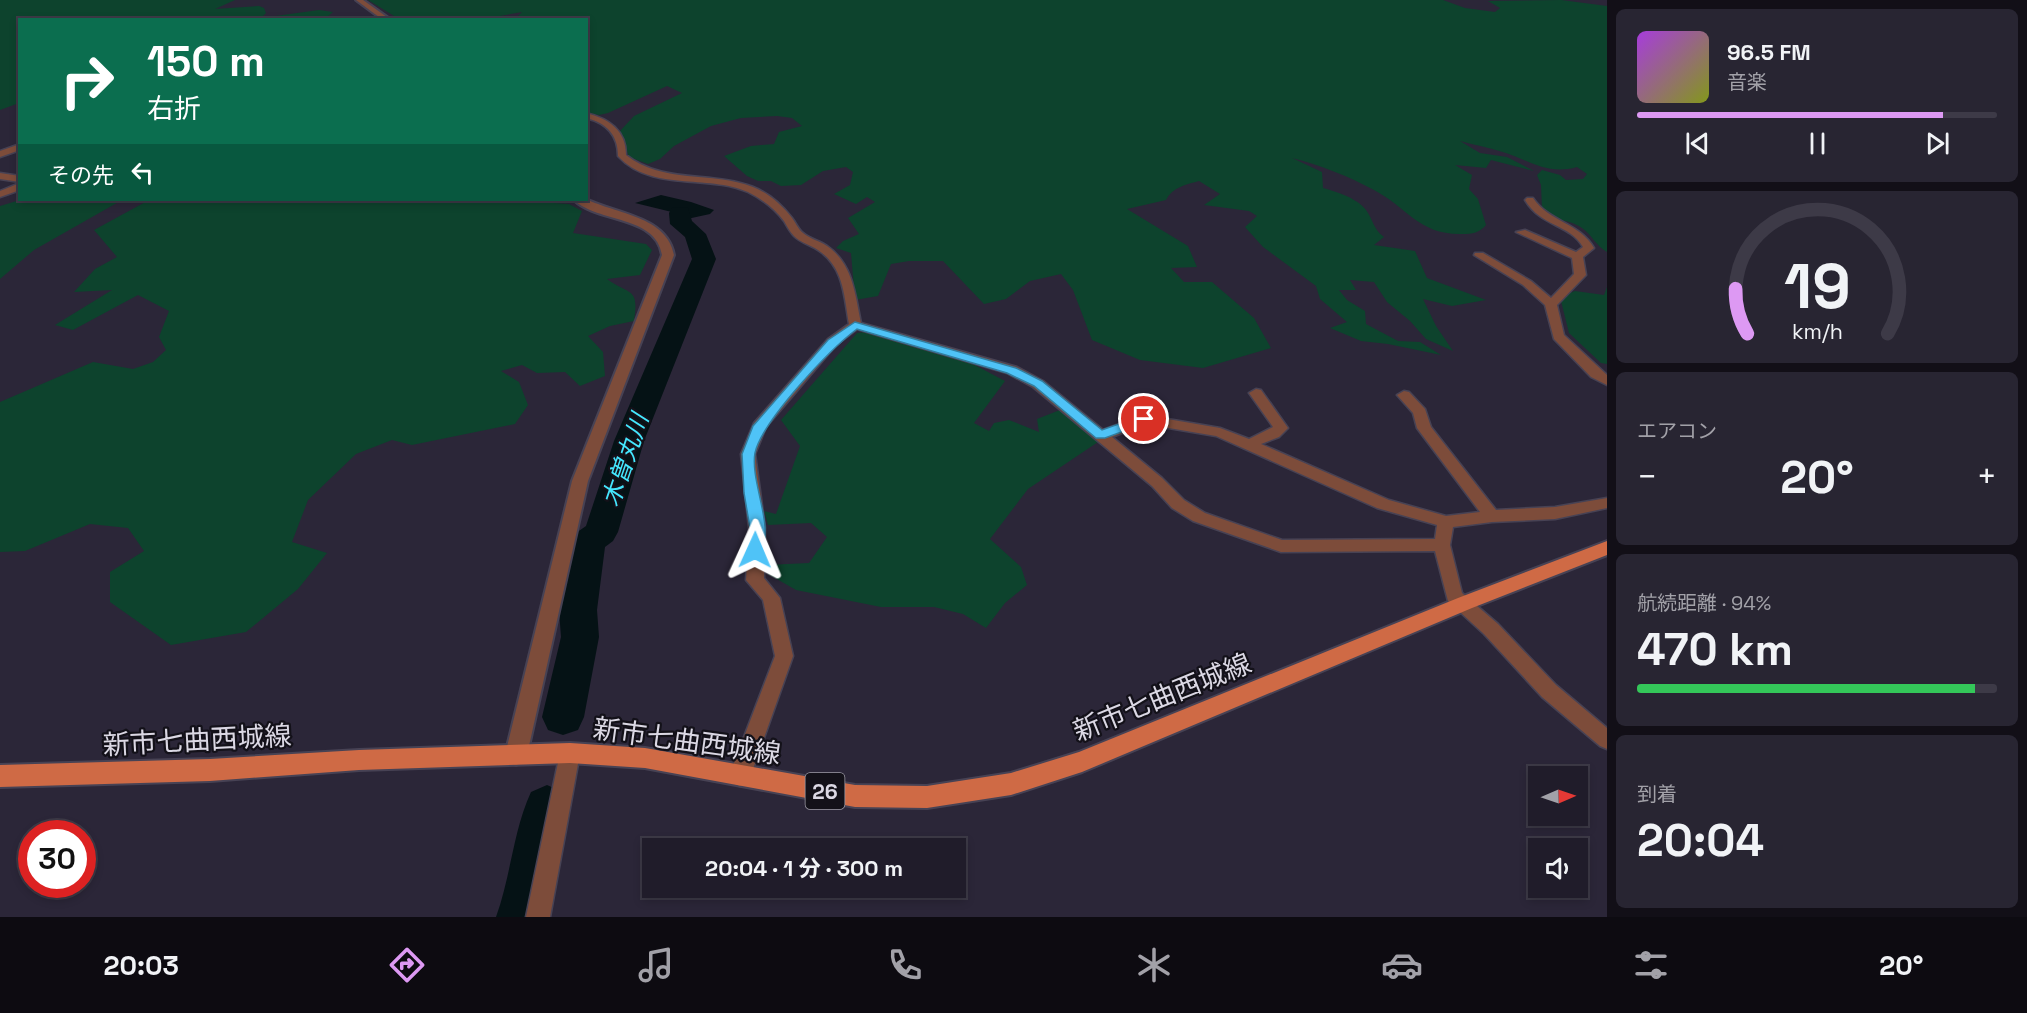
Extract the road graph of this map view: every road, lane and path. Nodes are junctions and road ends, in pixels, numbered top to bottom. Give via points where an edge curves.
1 (359, 0) edge
2 (385, 18) edge
3 (588, 116) edge
4 (18, 147) edge
5 (0, 154) edge
6 (0, 176) edge
7 (18, 179) edge
8 (18, 187) edge
9 (0, 194) edge
10 (1530, 200) dead end
11 (581, 201) edge
12 (1521, 232) dead end
13 (1479, 255) dead end
14 (1577, 256) junction
15 (1551, 304) junction
16 (855, 325) junction
17 (1607, 381) edge
18 (1256, 393) dead end
19 (1404, 395) dead end
20 (1101, 435) junction
21 (1251, 446) junction
22 (1607, 503) edge
23 (1492, 516) junction
24 (1446, 522) junction
25 (1442, 545) junction
26 (1607, 548) edge
27 (1465, 603) junction
28 (1607, 740) edge
29 (570, 753) junction
30 (516, 755) junction
31 (0, 776) edge
32 (740, 776) junction
33 (538, 917) edge

1 - 2 street
3 - 16 street via 614,127 623,147 622,156 634,165 671,177 731,183 778,208 798,235 823,248 844,269
4 - 5 street
6 - 7 street
8 - 9 street
10 - 14 street via 1545,218 1586,240 1588,248
11 - 30 street via 648,227 666,243 668,255 580,481
12 - 14 street
13 - 15 street via 1527,284
14 - 15 street via 1580,275
15 - 17 street via 1558,336
16 - 20 street via 1012,370 1038,384
16 - 32 street via 832,342 759,426 748,454 757,528 755,580 771,598 784,656
18 - 21 street via 1281,428 1275,435 1258,438
19 - 23 street via 1420,412 1424,428
20 - 21 street via 1144,419 1220,432
20 - 25 street via 1178,504 1199,517 1281,546
21 - 24 street via 1383,504
22 - 23 street via 1555,513
23 - 24 street
24 - 25 street
25 - 27 street via 1454,596
26 - 27 main road, 新市七曲西城線 / 26
27 - 28 street via 1549,692
27 - 32 main road, 新市七曲西城線 / 26 via 1082,762 1011,784 927,796 855,796
29 - 30 main road, 新市七曲西城線 / 26
29 - 32 main road, 新市七曲西城線 / 26 via 645,758
29 - 33 street
30 - 31 main road, 新市七曲西城線 / 26

